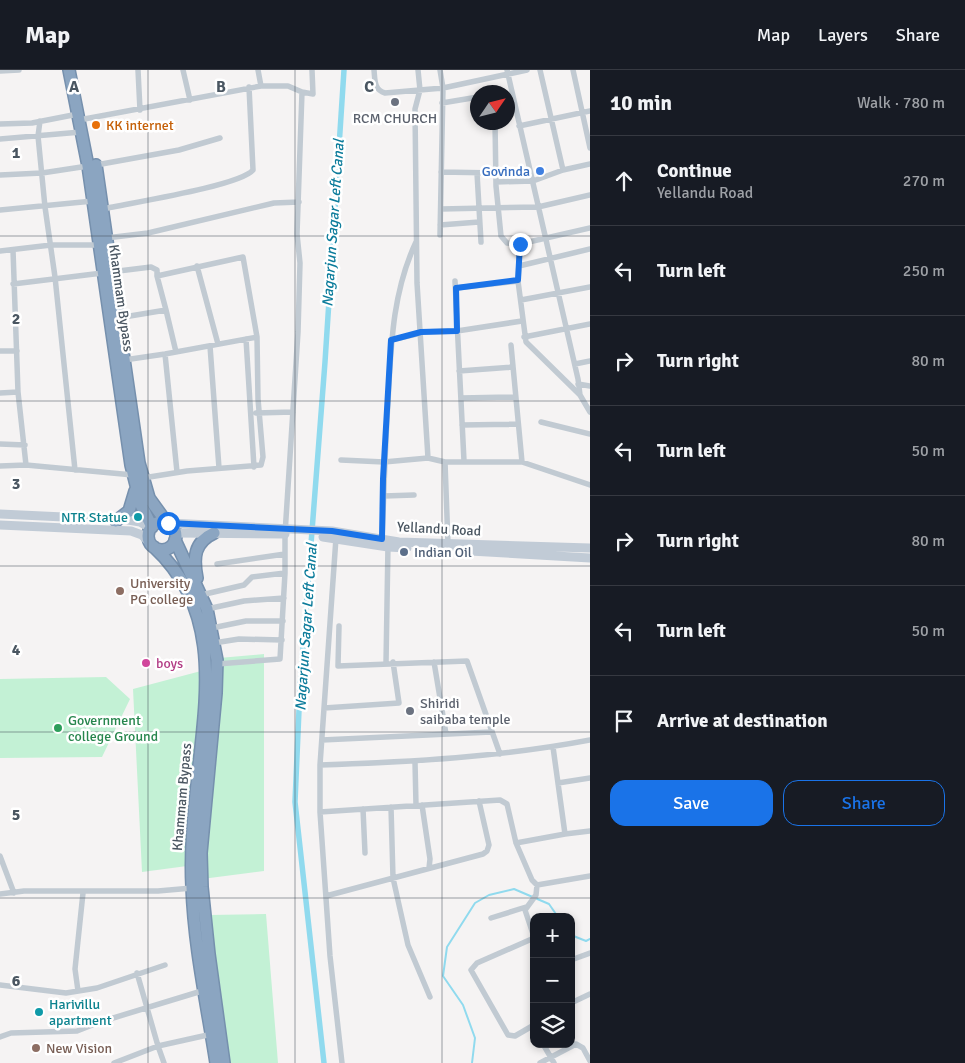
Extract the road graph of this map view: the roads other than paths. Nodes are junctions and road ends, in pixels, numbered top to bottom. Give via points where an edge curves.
1 (20, 70) edge
2 (69, 70) edge
3 (77, 70) edge
4 (138, 70) edge
5 (182, 70) edge
6 (258, 70) edge
7 (312, 70) edge
8 (374, 70) edge
9 (418, 70) edge
10 (440, 70) edge
11 (527, 70) edge
12 (540, 70) edge
13 (573, 70) edge
14 (0, 71) edge
15 (508, 73) edge
16 (261, 86) junction
17 (249, 87) junction
18 (443, 88) junction
19 (420, 90) junction
20 (302, 92) junction
21 (470, 98) edge
22 (190, 100) junction
23 (442, 103) junction
24 (140, 110) junction
25 (590, 111) edge
26 (582, 112) junction
27 (81, 118) junction
28 (552, 120) junction
29 (40, 121) junction
30 (0, 124) edge
31 (520, 126) junction
32 (495, 130) edge
33 (82, 132) junction
34 (38, 136) junction
35 (220, 138) dead end
36 (0, 139) edge
37 (590, 148) edge
38 (590, 164) edge
39 (92, 165) junction
40 (563, 170) junction
41 (42, 172) junction
42 (441, 172) junction
43 (477, 173) junction
44 (496, 173) junction
45 (0, 175) edge
46 (533, 181) junction
47 (496, 182) junction
48 (590, 195) edge
49 (93, 201) junction
50 (299, 202) junction
51 (45, 207) junction
52 (498, 207) junction
53 (538, 207) junction
54 (479, 208) junction
55 (103, 209) junction
56 (440, 209) junction
57 (0, 210) edge
58 (479, 222) junction
59 (440, 224) junction
60 (590, 228) edge
61 (440, 235) dead end
62 (545, 238) junction
63 (416, 241) junction
64 (102, 242) junction
65 (482, 242) dead end
66 (520, 244) junction
67 (51, 246) junction
68 (0, 250) edge
69 (12, 250) junction
70 (590, 250) edge
71 (550, 258) junction
72 (197, 266) junction
73 (519, 266) junction
74 (107, 272) junction
75 (157, 276) junction
76 (55, 277) junction
77 (518, 280) junction
78 (455, 281) dead end
79 (12, 284) junction
80 (590, 286) edge
81 (456, 288) junction
82 (558, 294) junction
83 (521, 300) junction
84 (166, 310) junction
85 (118, 318) junction
86 (522, 321) junction
87 (590, 324) edge
88 (566, 329) junction
89 (457, 331) junction
90 (421, 332) junction
91 (257, 336) junction
92 (524, 337) junction
93 (246, 339) junction
94 (391, 340) junction
95 (218, 344) junction
96 (511, 345) dead end
97 (210, 346) junction
98 (0, 351) edge
99 (17, 351) junction
100 (176, 352) junction
101 (165, 354) junction
102 (124, 360) junction
103 (590, 360) edge
104 (575, 364) junction
105 (512, 367) junction
106 (459, 371) junction
107 (578, 384) junction
108 (590, 386) edge
109 (18, 392) junction
110 (0, 393) edge
111 (580, 395) junction
112 (515, 397) junction
113 (461, 398) junction
114 (293, 412) junction
115 (590, 412) edge
116 (259, 413) junction
117 (251, 414) junction
118 (541, 422) dead end
119 (518, 424) junction
120 (462, 426) junction
121 (590, 434) edge
122 (0, 444) edge
123 (25, 444) junction
124 (428, 458) junction
125 (341, 460) dead end
126 (464, 461) junction
127 (384, 462) junction
128 (445, 462) junction
129 (522, 462) junction
130 (26, 465) junction
131 (0, 466) edge
132 (254, 467) junction
133 (219, 468) junction
134 (75, 470) junction
135 (177, 472) junction
136 (137, 478) junction
137 (590, 485) edge
138 (414, 495) dead end
139 (384, 496) junction
140 (0, 514) edge
141 (116, 521) junction
142 (167, 523) junction
143 (0, 525) edge
144 (152, 527) junction
145 (290, 531) junction
146 (214, 533) junction
147 (332, 535) junction
148 (176, 537) junction
149 (386, 542) junction
150 (448, 544) junction
151 (153, 545) junction
152 (590, 548) edge
153 (285, 554) junction
154 (590, 558) edge
155 (217, 564) dead end
156 (285, 573) junction
157 (201, 595) junction
158 (284, 598) junction
159 (206, 609) junction
160 (283, 621) junction
161 (339, 626) dead end
162 (212, 628) junction
163 (282, 640) junction
164 (214, 643) junction
165 (386, 662) junction
166 (393, 662) junction
167 (434, 662) junction
168 (217, 664) junction
169 (328, 666) junction
170 (338, 666) junction
171 (324, 708) junction
172 (491, 732) junction
173 (446, 734) junction
174 (322, 740) junction
175 (590, 740) edge
176 (553, 747) junction
177 (500, 754) junction
178 (415, 762) junction
179 (320, 765) junction
180 (590, 778) edge
181 (558, 783) junction
182 (479, 801) junction
183 (419, 805) junction
184 (391, 807) junction
185 (363, 809) junction
186 (320, 812) junction
187 (590, 831) edge
188 (565, 834) junction
189 (516, 843) junction
190 (365, 853) dead end
191 (0, 856) edge
192 (429, 868) junction
193 (590, 876) edge
194 (393, 878) junction
195 (537, 885) junction
196 (192, 888) junction
197 (14, 893) junction
198 (83, 893) junction
199 (0, 894) edge
200 (326, 896) junction
201 (526, 908) junction
202 (491, 918) dead end
203 (530, 926) edge
204 (530, 939) edge
205 (590, 953) edge
206 (575, 959) edge
207 (165, 965) dead end
208 (137, 973) junction
209 (0, 985) edge
210 (205, 990) junction
211 (78, 991) junction
212 (590, 994) edge
213 (430, 997) dead end
214 (575, 1000) edge
215 (146, 1008) junction
216 (530, 1028) edge
217 (212, 1034) junction
218 (0, 1037) edge
219 (158, 1046) junction
220 (545, 1048) edge
221 (552, 1060) edge
222 (590, 1061) edge
223 (114, 1063) edge
224 (164, 1063) edge
225 (216, 1063) edge
226 (224, 1063) edge
227 (342, 1063) edge
228 (540, 1063) edge

1 - 14 street
2 - 27 highway, Khammam Bypass
3 - 27 highway, Khammam Bypass
4 - 24 street
5 - 22 street
6 - 16 street
7 - 20 street via 313,94
8 - 19 street via 380,91
9 - 19 street
10 - 18 street
11 - 15 street
12 - 28 street
13 - 26 street
15 - 18 street
15 - 31 street
16 - 17 street
16 - 20 street via 288,86
17 - 22 street
17 - 55 street via 253,170 248,176
18 - 19 street
18 - 23 street
19 - 63 street via 415,109
20 - 50 street
21 - 23 street
22 - 24 street
23 - 42 street
24 - 27 street
25 - 26 street
26 - 28 street
26 - 37 street
27 - 29 street
27 - 33 highway, Khammam Bypass
27 - 39 highway, Khammam Bypass
28 - 31 street
28 - 40 street
29 - 30 street
29 - 34 street
31 - 46 street
32 - 44 street
33 - 34 street
33 - 39 highway, Khammam Bypass
34 - 36 street
34 - 41 street
35 - 39 street via 179,150
38 - 40 street
39 - 41 street
39 - 49 highway, Khammam Bypass
39 - 55 highway, Khammam Bypass
40 - 46 street
41 - 45 street
41 - 51 street
42 - 43 street
42 - 56 street
43 - 44 street
43 - 54 street
44 - 47 street
46 - 47 street
46 - 53 street
47 - 52 street
48 - 53 street
49 - 51 street
49 - 64 highway, Khammam Bypass
50 - 64 street via 274,203
50 - 114 street via 300,273
51 - 57 street
51 - 67 street
52 - 53 street
52 - 54 street
52 - 66 street via 502,239 507,243
53 - 62 street
54 - 56 street
54 - 58 street
55 - 64 highway, Khammam Bypass
56 - 59 street
58 - 59 street
58 - 65 street
59 - 61 street
60 - 62 street
62 - 66 street
62 - 71 street
63 - 90 street
63 - 94 street via 399,289
64 - 67 street
64 - 74 highway, Khammam Bypass
66 - 73 street
67 - 69 street
67 - 76 street
68 - 69 street
69 - 79 street
70 - 71 street
71 - 73 street
71 - 82 street
72 - 75 street
72 - 91 street via 243,257
72 - 95 street
73 - 77 street
74 - 75 street via 151,267 157,270
74 - 76 street
74 - 85 highway, Khammam Bypass
74 - 136 highway, Khammam Bypass
75 - 84 street
76 - 79 street
76 - 134 street
77 - 81 street
77 - 83 street
78 - 81 street
79 - 99 street
80 - 82 street
81 - 89 street
82 - 83 street
82 - 88 street
83 - 86 street
84 - 85 street
84 - 100 street
85 - 102 highway, Khammam Bypass
86 - 89 street
86 - 92 street
87 - 88 street
88 - 92 street
88 - 104 street
89 - 90 street
89 - 106 street
90 - 94 street
90 - 124 street
91 - 93 street
91 - 116 street
92 - 111 street
93 - 95 street
93 - 117 street
94 - 127 street
95 - 97 street
96 - 105 street
97 - 100 street
97 - 133 street
98 - 99 street
99 - 109 street
100 - 101 street
101 - 102 street
101 - 135 street
102 - 136 highway, Khammam Bypass
103 - 104 street
104 - 107 street
105 - 106 street
105 - 112 street
106 - 113 street
107 - 108 street
107 - 111 street
109 - 110 street
109 - 123 street
111 - 115 street
112 - 113 street
112 - 119 street
113 - 120 street
114 - 116 street
114 - 145 street
116 - 117 street
116 - 132 street via 263,462
117 - 132 street
118 - 121 street
119 - 120 street
119 - 129 street
120 - 126 street
122 - 123 street
123 - 130 street
124 - 127 street
124 - 128 street
125 - 127 street
126 - 128 street
126 - 129 street
127 - 139 street
128 - 150 street
129 - 137 street
130 - 131 street
130 - 134 street
132 - 133 street
133 - 135 street
134 - 136 street
135 - 136 street
136 - 141 highway via 132,505
136 - 142 highway, Khammam Bypass
136 - 144 highway, Khammam Bypass via 141,505
138 - 139 street
139 - 149 street
140 - 141 main road
141 - 144 main road via 140,522
142 - 144 highway via 159,522
142 - 145 main road, Yellandu Road
142 - 148 highway
143 - 151 main road via 131,531 142,535
144 - 151 highway via 149,536
145 - 146 main road, Yellandu Road
145 - 147 main road, Yellandu Road
145 - 153 street
146 - 148 main road, Yellandu Road
146 - 157 highway via 200,543 195,555
147 - 149 main road, Yellandu Road
147 - 169 street
148 - 151 highway via 166,549
148 - 157 highway, Khammam Bypass
149 - 150 main road, Yellandu Road
149 - 154 main road, Yellandu Road
149 - 165 street
150 - 152 main road, Yellandu Road
151 - 196 highway, Khammam Bypass via 173,566 187,588 200,626 206,661 204,724 193,828
153 - 155 street
153 - 156 street
156 - 157 street via 252,578 244,585
156 - 158 street
157 - 159 highway, Khammam Bypass
158 - 159 street via 244,601
158 - 160 street
159 - 162 highway, Khammam Bypass
160 - 162 street via 246,622
160 - 163 street
161 - 170 street
162 - 164 highway, Khammam Bypass
163 - 164 street via 239,639
163 - 168 street via 280,659
164 - 168 highway, Khammam Bypass
165 - 166 street
165 - 170 street
166 - 167 street
166 - 171 street via 399,703
167 - 172 street via 465,659 470,663
167 - 173 street
168 - 226 highway, Khammam Bypass via 201,853 206,931
169 - 170 street
169 - 171 street
171 - 174 street
172 - 173 street
172 - 177 street
173 - 174 street
174 - 179 street
175 - 176 street
176 - 177 street
176 - 181 street
177 - 178 street
178 - 179 street
178 - 183 street
179 - 186 street
180 - 181 street
181 - 188 street
182 - 183 street
182 - 189 street via 500,800 507,804
182 - 192 street via 489,845 487,851
183 - 184 street
183 - 192 street
184 - 185 street
184 - 194 street
185 - 186 street
185 - 190 street
186 - 200 street
187 - 188 street
188 - 189 street
189 - 195 street
191 - 197 street
192 - 194 street
193 - 195 street
194 - 200 street
194 - 213 street via 408,945
195 - 201 street via 536,895
196 - 198 street
196 - 210 highway, Khammam Bypass
197 - 198 street
197 - 199 street
198 - 211 street via 75,968
200 - 227 street
201 - 202 street
201 - 203 street
204 - 216 street via 477,962 471,970 508,1035 515,1036
205 - 206 street
207 - 208 street
208 - 211 street via 97,988
208 - 215 street
209 - 211 street
210 - 215 street
210 - 217 highway, Khammam Bypass
212 - 214 street
215 - 218 street via 77,1031 11,1033
215 - 219 street
217 - 219 street
217 - 225 highway, Khammam Bypass
219 - 223 street
219 - 224 street
220 - 221 street
221 - 222 street via 578,1044
221 - 228 street

